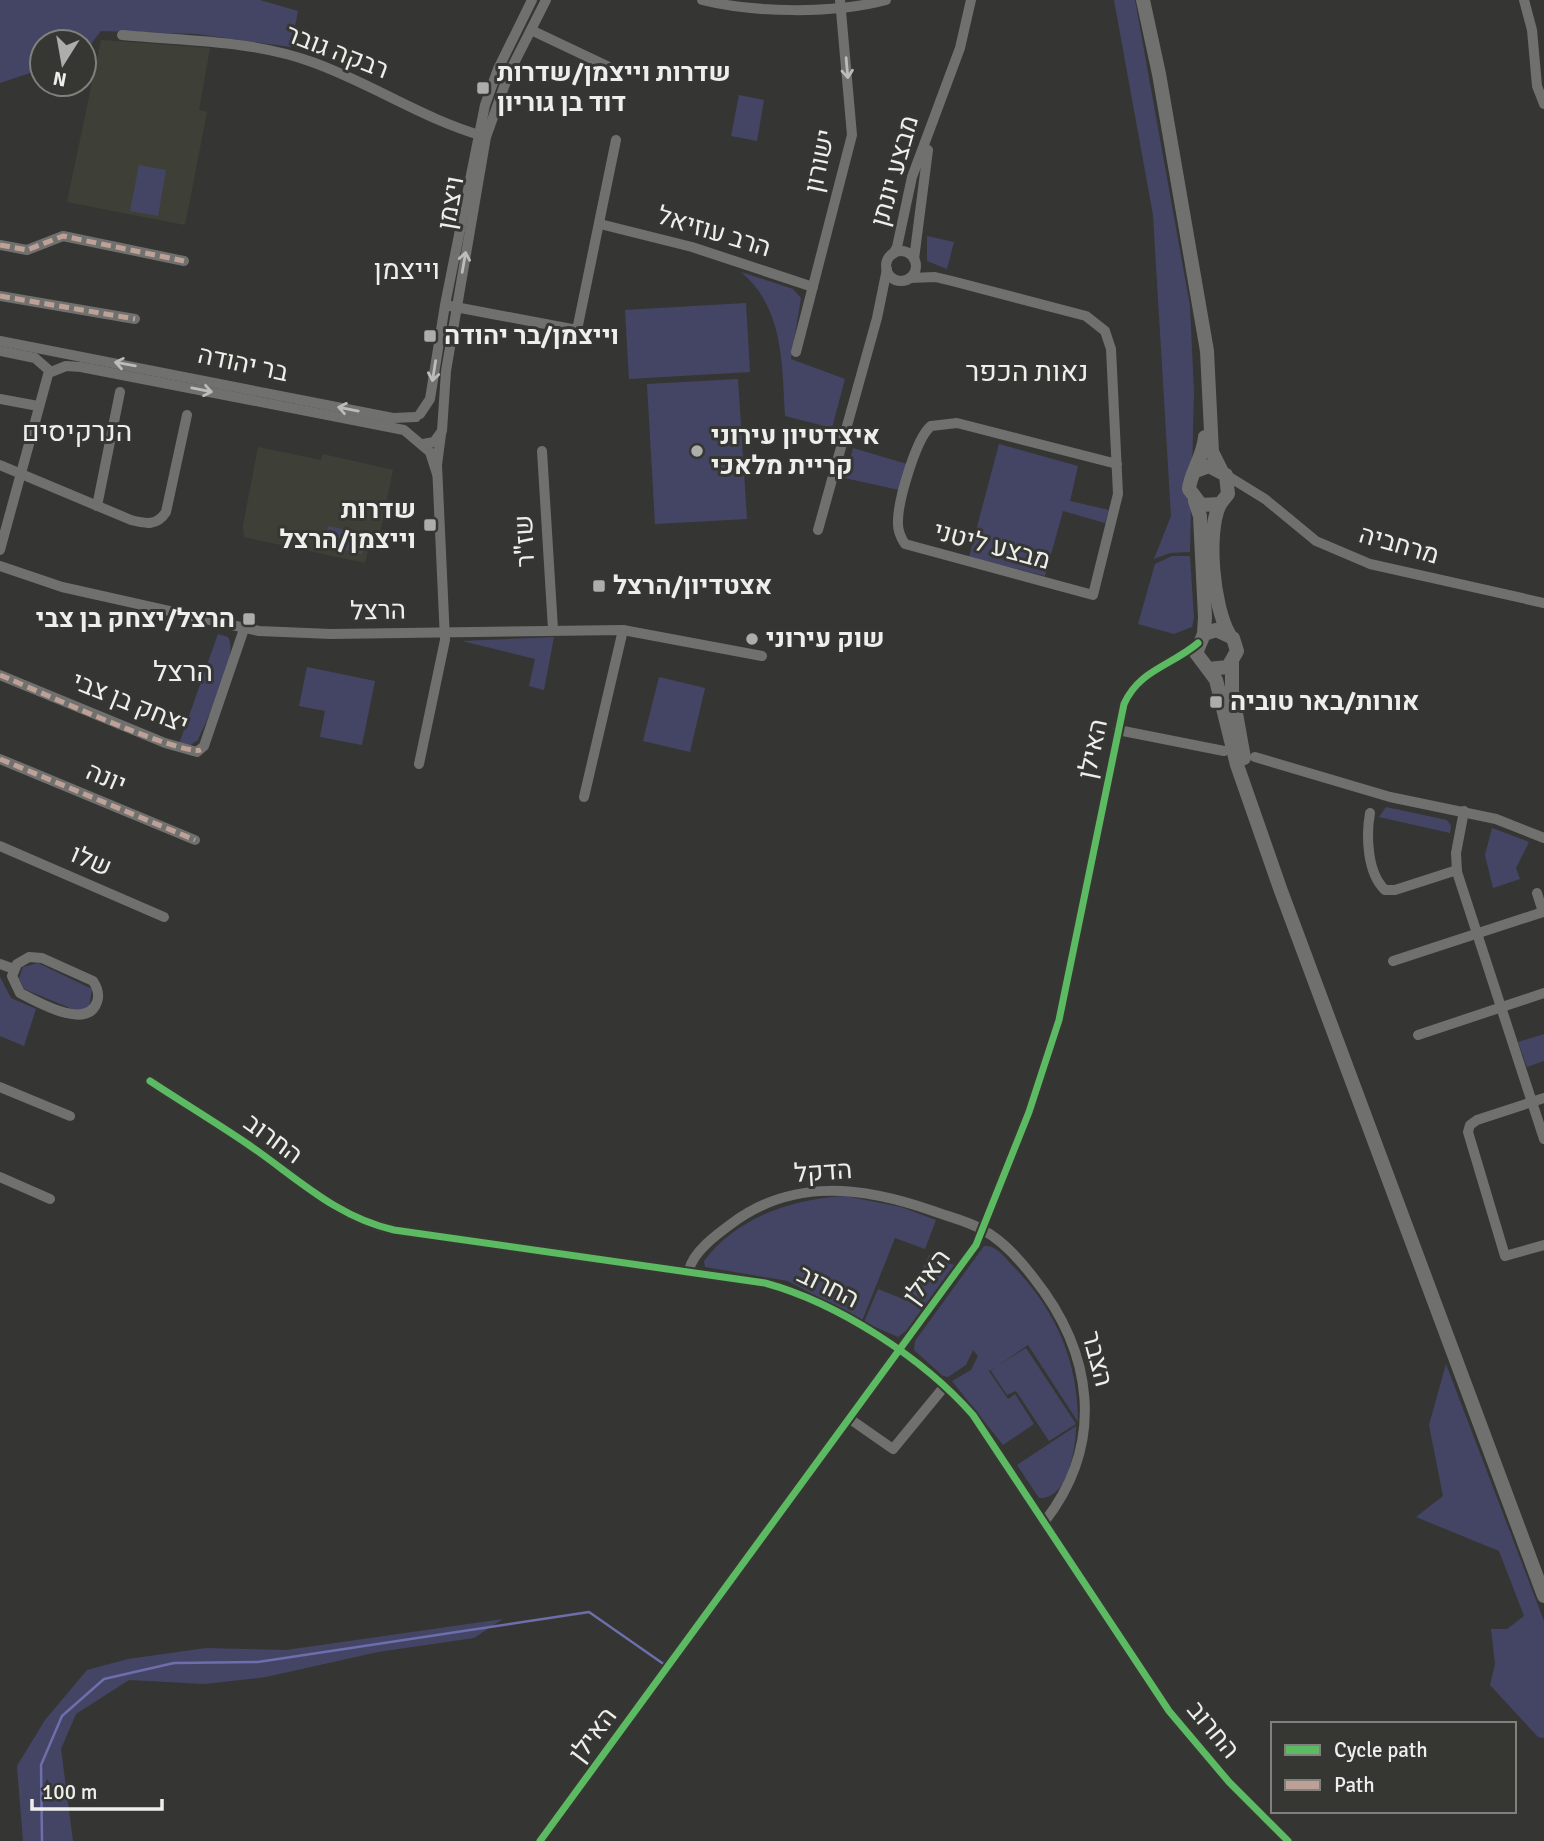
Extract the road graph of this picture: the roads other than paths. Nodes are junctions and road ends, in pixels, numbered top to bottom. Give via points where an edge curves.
1 (532, 0) edge
2 (546, 0) edge
3 (702, 0) edge
4 (887, 0) edge
5 (971, 0) edge
6 (1143, 0) edge
7 (1524, 0) edge
8 (841, 3) edge
9 (531, 30) junction
10 (122, 35) dead end
11 (1539, 61) edge
12 (607, 66) dead end
13 (940, 100) junction
14 (1544, 104) edge
15 (481, 135) junction
16 (616, 141) dead end
17 (600, 224) junction
18 (0, 245) edge
19 (892, 254) junction
20 (914, 260) junction
21 (184, 261) dead end
22 (887, 269) junction
23 (908, 279) junction
24 (952, 281) junction
25 (813, 287) junction
26 (0, 296) edge
27 (451, 306) junction
28 (877, 318) junction
29 (135, 320) dead end
30 (0, 341) edge
31 (48, 350) junction
32 (0, 351) edge
33 (796, 352) dead end
34 (62, 353) junction
35 (46, 367) junction
36 (62, 368) junction
37 (120, 392) dead end
38 (1209, 397) junction
39 (0, 399) edge
40 (38, 406) junction
41 (187, 415) dead end
42 (418, 416) junction
43 (442, 429) junction
44 (418, 441) junction
45 (542, 451) dead end
46 (1117, 464) junction
47 (0, 466) edge
48 (1196, 471) junction
49 (1224, 473) junction
50 (22, 474) junction
51 (437, 474) junction
52 (1258, 494) junction
53 (1223, 501) junction
54 (1195, 502) junction
55 (97, 506) junction
56 (818, 530) dead end
57 (0, 550) edge
58 (0, 566) edge
59 (1544, 603) edge
60 (244, 629) junction
61 (553, 629) junction
62 (622, 630) junction
63 (445, 633) junction
64 (1229, 634) junction
65 (1201, 639) junction
66 (762, 656) dead end
67 (1171, 661) junction
68 (1233, 663) junction
69 (1205, 666) junction
70 (0, 675) edge
71 (1118, 730) junction
72 (1224, 751) dead end
73 (1255, 757) dead end
74 (0, 759) edge
75 (419, 764) dead end
76 (584, 797) dead end
77 (1464, 811) junction
78 (1370, 813) dead end
79 (1544, 838) edge
80 (195, 840) dead end
81 (0, 846) edge
82 (1457, 870) junction
83 (1281, 891) junction
84 (1537, 893) dead end
85 (164, 917) dead end
86 (1477, 934) junction
87 (1393, 961) dead end
88 (0, 964) edge
89 (14, 969) junction
90 (1544, 993) edge
91 (1501, 1007) junction
92 (1418, 1035) dead end
93 (150, 1081) dead end
94 (0, 1087) edge
95 (1544, 1098) edge
96 (1532, 1102) junction
97 (70, 1116) dead end
98 (1544, 1139) edge
99 (0, 1177) edge
100 (50, 1199) dead end
101 (984, 1230) junction
102 (1544, 1245) edge
103 (689, 1270) junction
104 (900, 1351) junction
105 (944, 1387) junction
106 (850, 1419) junction
107 (1045, 1521) junction
108 (1544, 1596) edge
109 (540, 1841) edge
110 (1288, 1841) edge

1 - 15 street, ויצמן via 494,79
2 - 9 street, ויצמן
3 - 8 street via 754,8
4 - 8 street
5 - 13 street, מבצע יונתן via 960,48
6 - 38 main road via 1207,351
7 - 11 street
8 -> 25 street, ישורון via 852,135
9 - 12 street
9 - 15 street, ויצמן
10 - 15 street, רבקה גובר via 281,52
11 - 14 street via 1537,86
13 - 19 street, מבצע יונתן via 912,177
13 - 20 street, מבצע יונתן via 923,175
15 - 27 street, ויצמן
16 - 17 street
17 - 25 street, הרב עוזיאל via 692,247
17 - 27 street via 577,330
18 - 21 street via 27,250 63,236
19 - 20 street via 906,252
19 - 22 street
20 - 23 street via 915,271
20 - 24 street
22 - 23 street via 894,279
22 - 28 street
23 - 24 street
23 - 28 street via 890,294
24 - 46 street via 1080,314 1100,324 1111,349
25 - 33 street, ישורון
26 - 29 street
27 -> 42 street, ויצמן via 430,399
27 - 43 street, ויצמן
28 - 56 street
30 - 31 street
31 - 34 street, בר יהודה
31 - 35 street
32 - 35 street
34 - 36 street
42 -> 34 street, בר יהודה via 393,418
35 - 36 street, בר יהודה
35 - 40 street
36 -> 44 street, בר יהודה via 81,366 404,430
37 - 55 street
38 - 48 main road via 1204,449
38 - 49 main road via 1212,452
39 - 40 street
40 - 50 street
41 - 55 street via 161,520 142,523
42 - 43 street via 436,417
42 - 44 street via 411,427
43 - 44 street via 434,442
43 - 51 street, ויצמן
44 - 51 street, ויצמן
45 - 61 street, שז"ר
46 - 46 street, מבצע ליטני via 1116,506 1093,595 912,548 899,532 917,446 925,431 939,423 957,423
47 - 50 street
48 - 49 main road via 1209,466
48 - 54 main road via 1189,482
49 - 52 street, מרחביה
49 - 53 main road via 1230,487
50 - 55 street
50 - 57 street
51 - 63 street, ויצמן
52 - 53 street via 1239,493
52 - 59 street, מרחביה via 1316,541 1370,564
53 - 54 main road via 1208,507
53 - 64 main road via 1213,527 1214,565 1221,618
54 - 65 main road via 1201,531
58 - 60 street, הרצל via 62,587
60 - 63 street, הרצל
60 - 70 street, יצחק בן צבי via 204,746 197,752
61 - 62 street, הרצל
61 - 63 street, הרצל
62 - 66 street, הרצל
62 - 76 street
63 - 75 street, ויצמן
64 - 65 main road via 1216,630
64 - 68 main road via 1237,651
65 - 67 street, האילן
65 - 69 main road via 1196,653
67 - 69 street via 1193,659
67 - 71 street, האילן via 1151,670 1133,687
68 - 69 main road via 1222,670
68 - 83 main road via 1232,691 1244,763
69 - 83 main road via 1216,680 1237,765
71 - 72 street
71 - 101 street, האילן via 1059,1020 1030,1112
73 - 77 street via 1388,796
74 - 80 street, יונה
77 - 79 street
77 - 82 street
78 - 82 street via 1366,837 1378,881 1385,890
81 - 85 street, שלו
82 - 86 street
83 - 108 main road
84 - 86 street via 1544,912
86 - 87 street
86 - 91 street
88 - 89 street
89 - 89 street via 13,982 20,993 72,1015 85,1014 98,1000 93,981 42,958 22,959
90 - 91 street
91 - 92 street
91 - 96 street
93 - 103 street, החרוב via 246,1143 312,1193 367,1223
94 - 97 street
95 - 96 street
96 - 98 street
96 - 102 street via 1477,1120 1469,1125 1468,1138 1505,1256
99 - 100 street
101 - 103 street, הדקל via 888,1196 815,1190 751,1210 699,1253
101 - 104 street, האילן
101 - 107 street, הצבר via 1019,1261 1048,1297 1080,1365 1086,1415 1079,1457 1066,1491
103 - 104 street, החרוב via 792,1292
104 - 105 street, החרוב
104 - 106 street, האילן
105 - 106 street via 893,1449
105 - 107 street, החרוב via 973,1415
106 - 109 street, האילן
107 - 110 street, החרוב via 1169,1712

